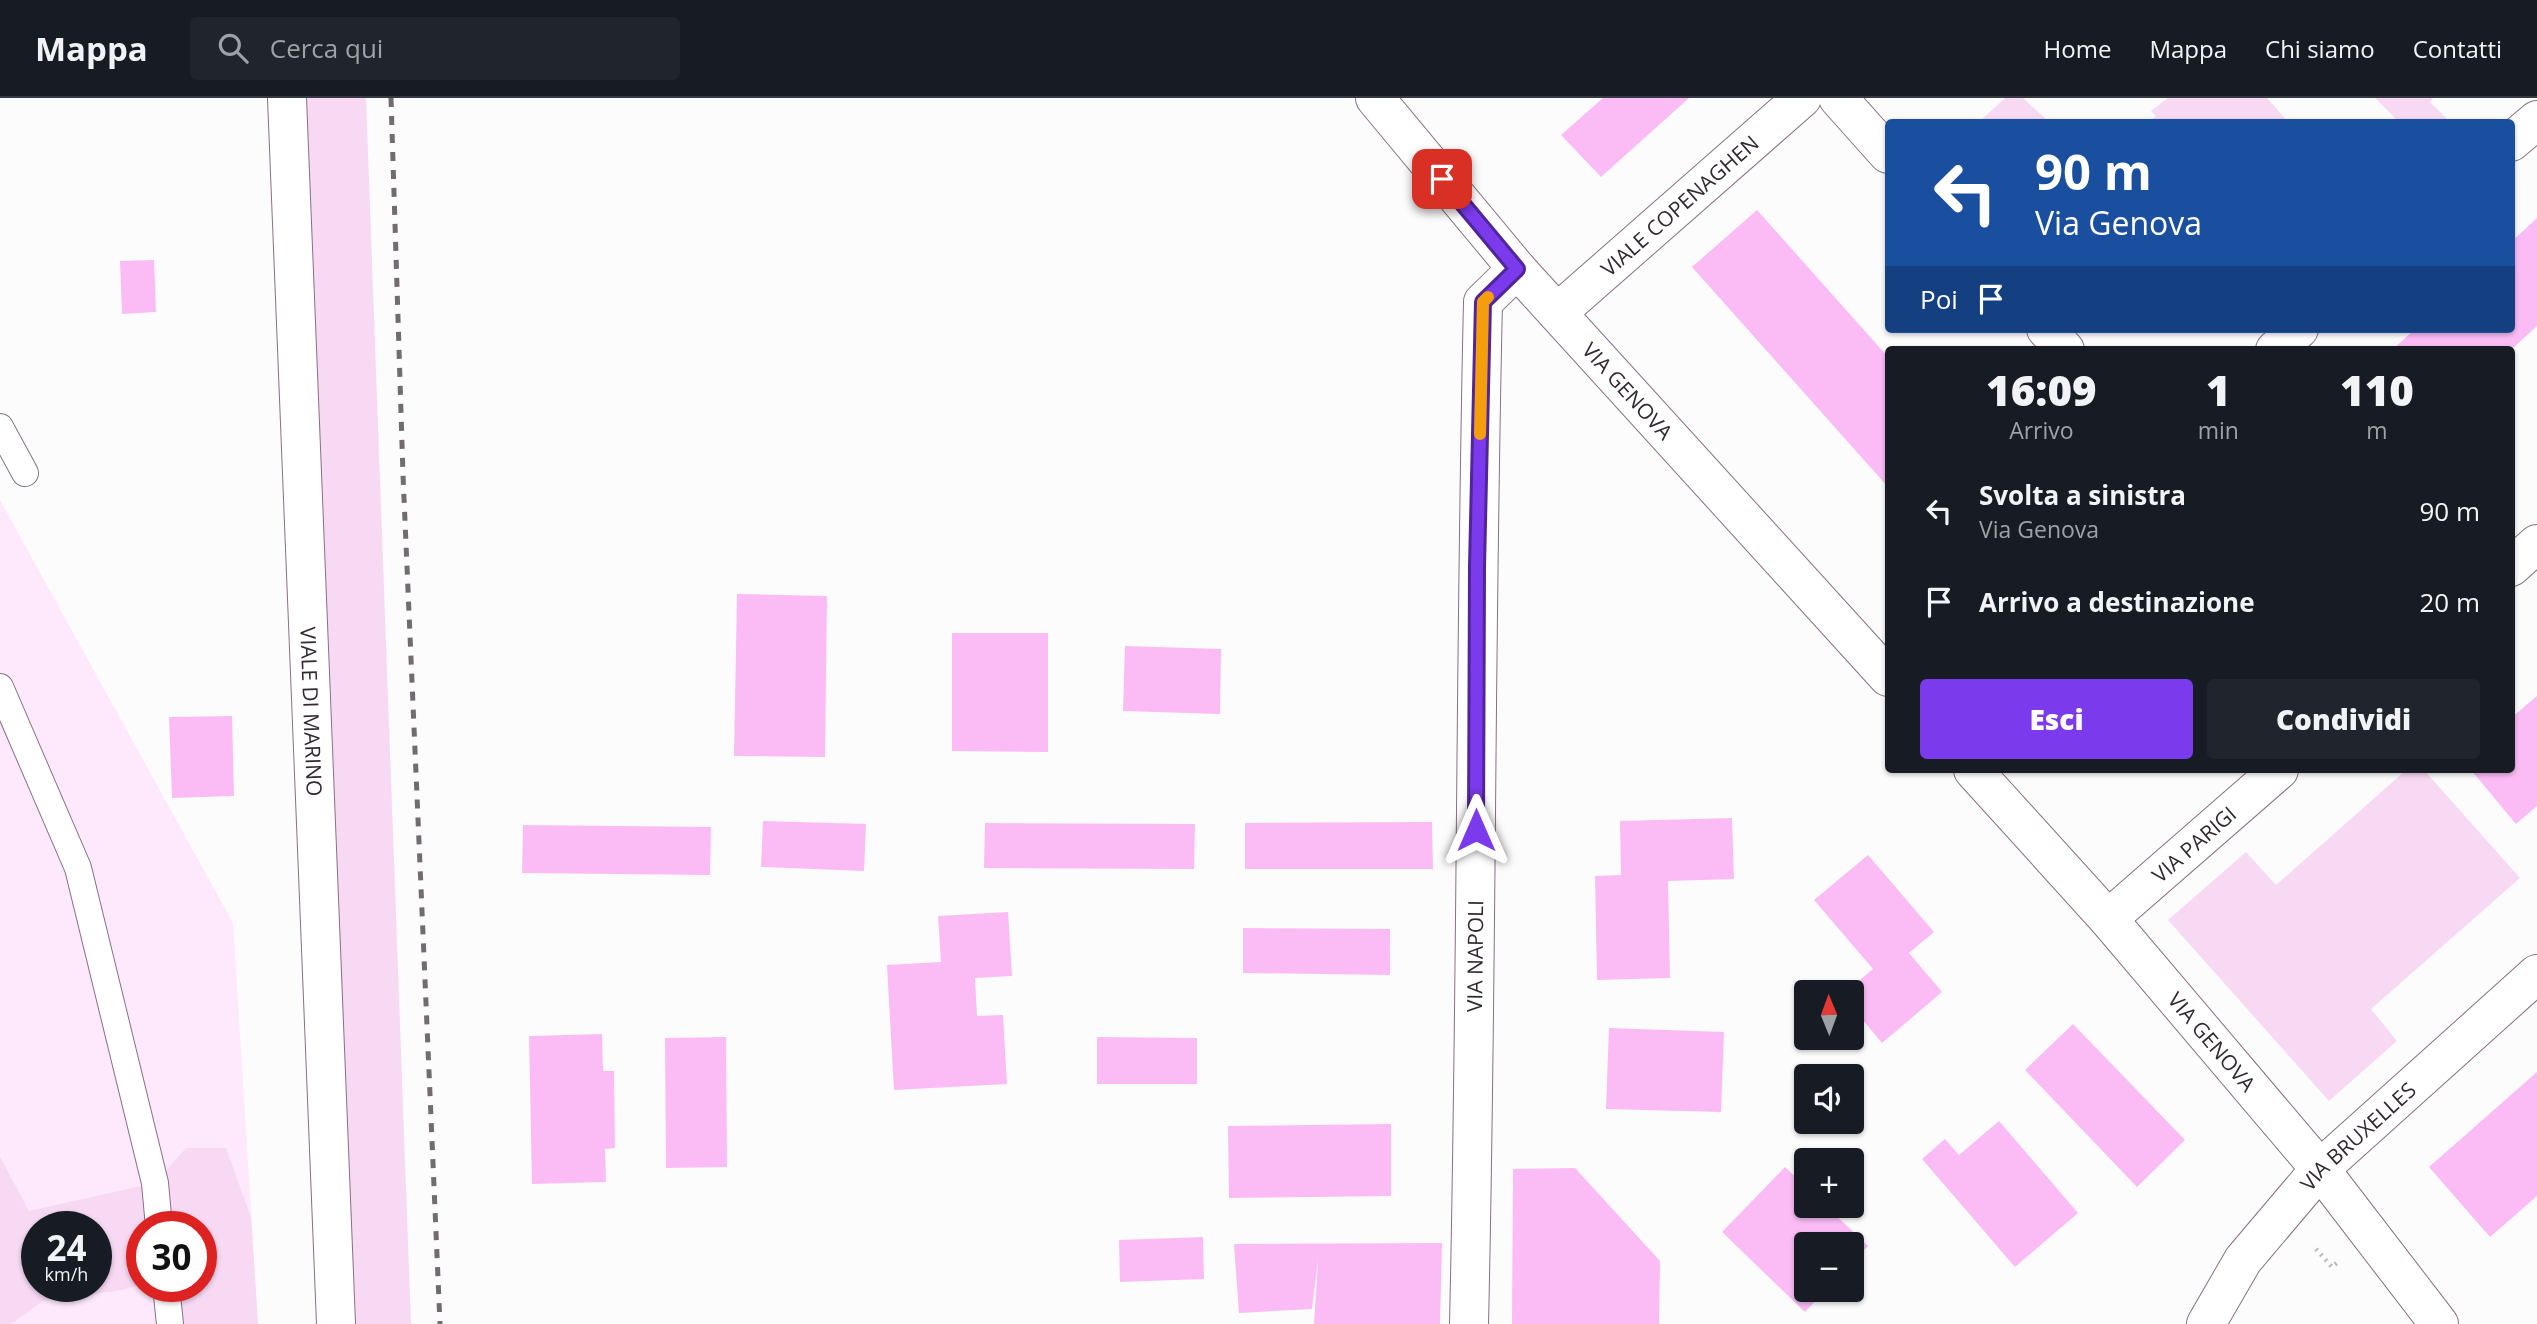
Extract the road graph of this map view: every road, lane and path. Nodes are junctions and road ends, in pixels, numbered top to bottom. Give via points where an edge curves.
1 (287, 98) edge
2 (1375, 98) edge
3 (1802, 98) edge
4 (1838, 98) edge
5 (2537, 120) edge
6 (2515, 139) edge
7 (1885, 151) edge
8 (1517, 269) junction
9 (1557, 313) junction
10 (2294, 333) edge
11 (2280, 346) edge
12 (0, 427) edge
13 (24, 473) dead end
14 (2537, 544) edge
15 (2515, 563) edge
16 (1885, 674) edge
17 (0, 687) edge
18 (1976, 773) edge
19 (2276, 773) edge
20 (2108, 919) junction
21 (2537, 974) edge
22 (2320, 1169) junction
23 (158, 1211) edge
24 (2316, 1249) dead end
25 (2338, 1262) dead end
26 (168, 1302) edge
27 (170, 1324) edge
28 (336, 1324) edge
29 (1469, 1324) edge
30 (2206, 1324) edge
31 (2439, 1324) edge

1 - 28 street, VIALE DI MARINO
2 - 8 street, VIA GENOVA
3 - 9 street, VIALE COPENAGHEN
4 - 7 street
5 - 6 street
8 - 9 street, VIA GENOVA
8 - 29 street, VIA NAPOLI via 1483,302
9 - 16 street, VIA GENOVA
10 - 11 street
12 - 13 lane
14 - 15 street
17 - 23 lane via 78,868 155,1183
18 - 20 street, VIA GENOVA
19 - 20 street, VIA PARIGI
20 - 22 street, VIA GENOVA
21 - 22 street, VIA BRUXELLES
22 - 30 street, VIA BRUXELLES via 2243,1260
22 - 31 street, VIA GENOVA
24 - 25 path via 2332,1267
26 - 27 lane

